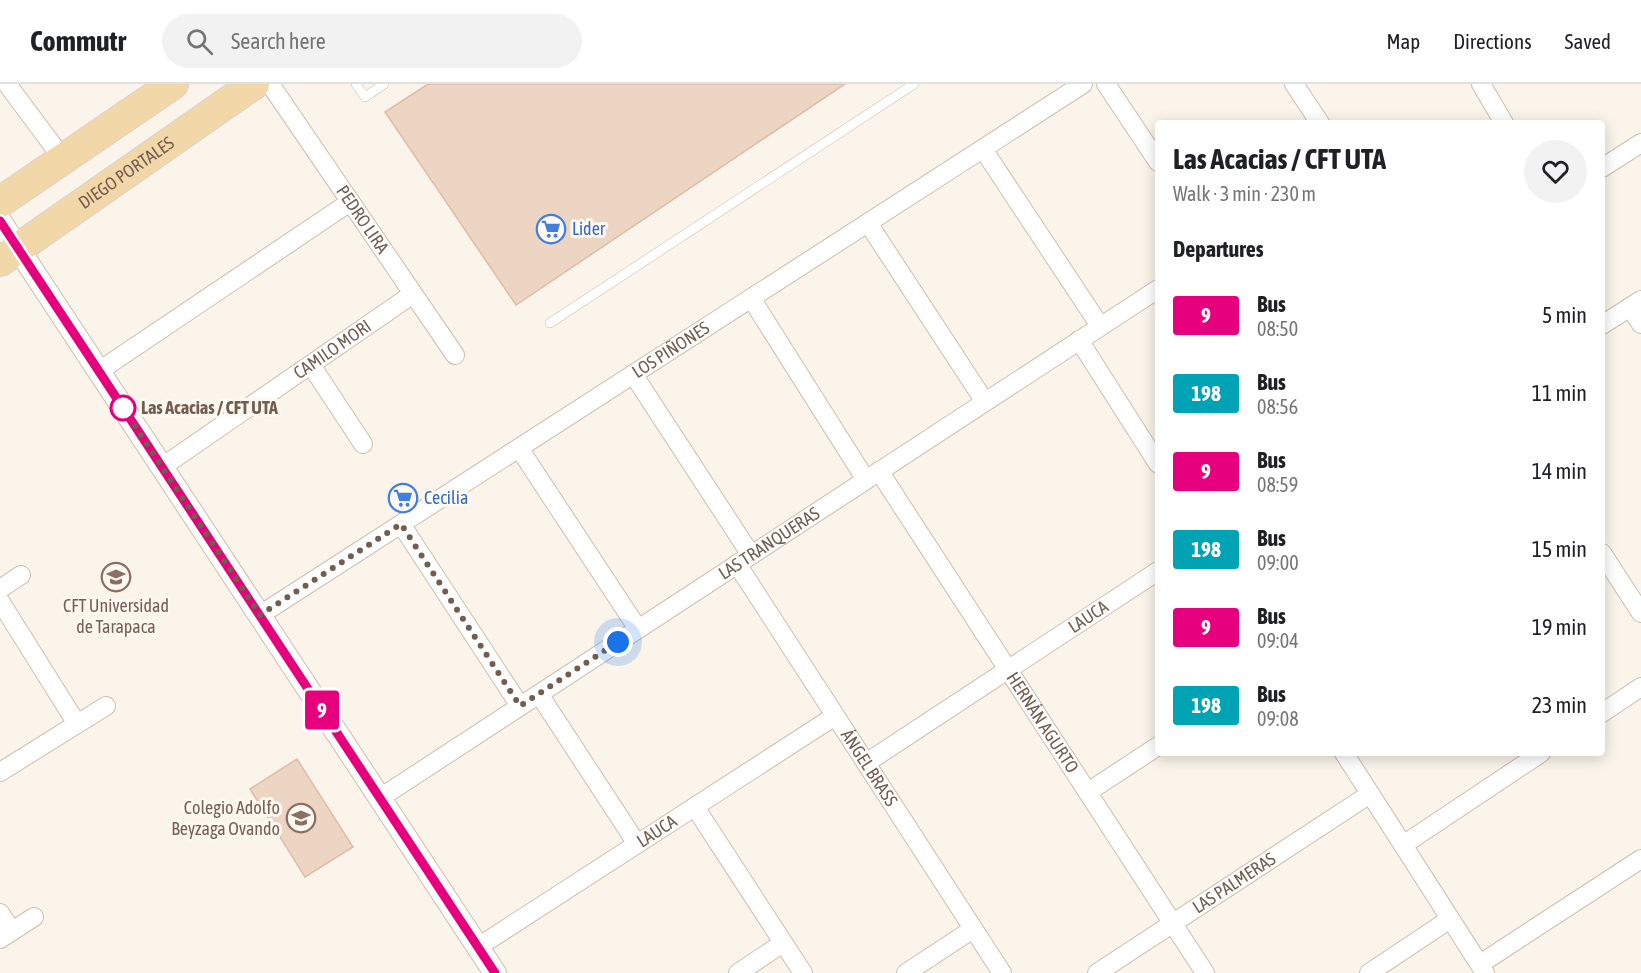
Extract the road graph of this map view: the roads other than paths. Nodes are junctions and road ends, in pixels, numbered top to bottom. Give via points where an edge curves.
1 (7, 84) edge
2 (173, 84) edge
3 (254, 84) edge
4 (270, 84) edge
5 (356, 84) edge
6 (384, 84) edge
7 (1083, 84) edge
8 (1106, 84) edge
9 (1294, 84) edge
10 (1481, 84) edge
11 (909, 85) edge
12 (1318, 120) edge
13 (1502, 120) edge
14 (1641, 143) edge
15 (983, 149) junction
16 (1155, 158) edge
17 (63, 159) junction
18 (1605, 166) edge
19 (0, 202) edge
20 (350, 202) junction
21 (0, 221) edge
22 (868, 223) junction
23 (9, 255) edge
24 (1155, 291) edge
25 (414, 294) junction
26 (751, 298) junction
27 (1636, 304) edge
28 (550, 323) dead end
29 (1605, 323) edge
30 (1641, 324) edge
31 (1100, 326) junction
32 (1079, 340) junction
33 (455, 355) dead end
34 (311, 365) junction
35 (99, 371) junction
36 (633, 374) junction
37 (985, 402) junction
38 (363, 444) dead end
39 (519, 448) junction
40 (1155, 459) edge
41 (162, 466) junction
42 (873, 476) junction
43 (401, 524) junction
44 (1605, 557) edge
45 (744, 560) junction
46 (1155, 573) edge
47 (21, 575) dead end
48 (0, 589) edge
49 (0, 601) edge
50 (1639, 606) edge
51 (260, 615) junction
52 (638, 629) junction
53 (1008, 670) junction
54 (1641, 687) edge
55 (538, 694) junction
56 (106, 706) dead end
57 (520, 706) junction
58 (1605, 711) edge
59 (836, 716) junction
60 (77, 724) junction
61 (1155, 748) edge
62 (1346, 756) edge
63 (1535, 756) edge
64 (866, 764) junction
65 (0, 772) edge
66 (1088, 792) junction
67 (1370, 794) junction
68 (380, 798) junction
69 (695, 807) junction
70 (637, 844) junction
71 (1403, 845) junction
72 (1641, 859) edge
73 (0, 913) edge
74 (34, 917) dead end
75 (1450, 919) junction
76 (1173, 923) junction
77 (973, 928) junction
78 (6, 935) edge
79 (783, 943) junction
80 (478, 946) junction
81 (1482, 969) edge
82 (495, 973) edge
83 (738, 973) edge
84 (803, 973) edge
85 (906, 973) edge
86 (1002, 973) edge
87 (1097, 973) edge
88 (1205, 973) edge
89 (1369, 973) edge

1 - 17 street
2 - 17 main road
3 - 23 main road, DIEGO PORTALES
4 - 20 street, PEDRO LIRA
5 - 6 lane via 365,97
7 - 15 street, LOS PIÑONES
8 - 16 street
9 - 12 street
10 - 13 street
11 - 28 lane
14 - 18 street
15 - 22 street, LOS PIÑONES
15 - 31 street
17 - 19 main road
20 - 25 street, PEDRO LIRA
20 - 35 street
21 - 23 street
22 - 26 street, LOS PIÑONES
22 - 37 street
23 - 35 street
24 - 31 street, LAS TRANQUERAS
25 - 33 street, PEDRO LIRA
25 - 34 street, CAMILO MORI
26 - 36 street, LOS PIÑONES
26 - 42 street, HERNÁN AGURTO
27 - 29 street
27 - 30 street
31 - 32 street, LAS TRANQUERAS
32 - 37 street, LAS TRANQUERAS
32 - 40 street
34 - 38 street
34 - 41 street, CAMILO MORI
35 - 41 street
36 - 39 street, LOS PIÑONES
36 - 45 street, ÁNGEL BRASS
37 - 42 street, LAS TRANQUERAS
39 - 43 street, LOS PIÑONES
39 - 52 street
41 - 51 street
42 - 45 street, LAS TRANQUERAS
42 - 53 street, HERNÁN AGURTO
43 - 51 street, LOS PIÑONES
43 - 57 street
44 - 50 street
45 - 52 street, LAS TRANQUERAS
45 - 59 street, ÁNGEL BRASS
46 - 53 street, LAUCA
47 - 48 street
49 - 60 street
51 - 68 street
52 - 55 street, LAS TRANQUERAS
53 - 64 street, LAUCA
53 - 66 street, HERNÁN AGURTO
54 - 58 street
55 - 57 street, LAS TRANQUERAS
55 - 70 street
56 - 60 street
57 - 68 street, LAS TRANQUERAS
59 - 64 street, ÁNGEL BRASS
59 - 69 street, LAUCA
60 - 65 street
61 - 66 street
62 - 67 street
63 - 71 street
64 - 77 street, ÁNGEL BRASS
66 - 76 street, HERNÁN AGURTO
67 - 71 street
67 - 76 street, LAS PALMERAS
68 - 80 street
69 - 70 street, LAUCA
69 - 79 street
70 - 80 street, LAUCA
71 - 75 street
72 - 81 street
73 - 78 street
74 - 78 street
75 - 81 street
75 - 89 street
76 - 87 street, LAS PALMERAS
76 - 88 street, HERNÁN AGURTO
77 - 85 street
77 - 86 street, ÁNGEL BRASS
79 - 83 street
79 - 84 street
80 - 82 street

